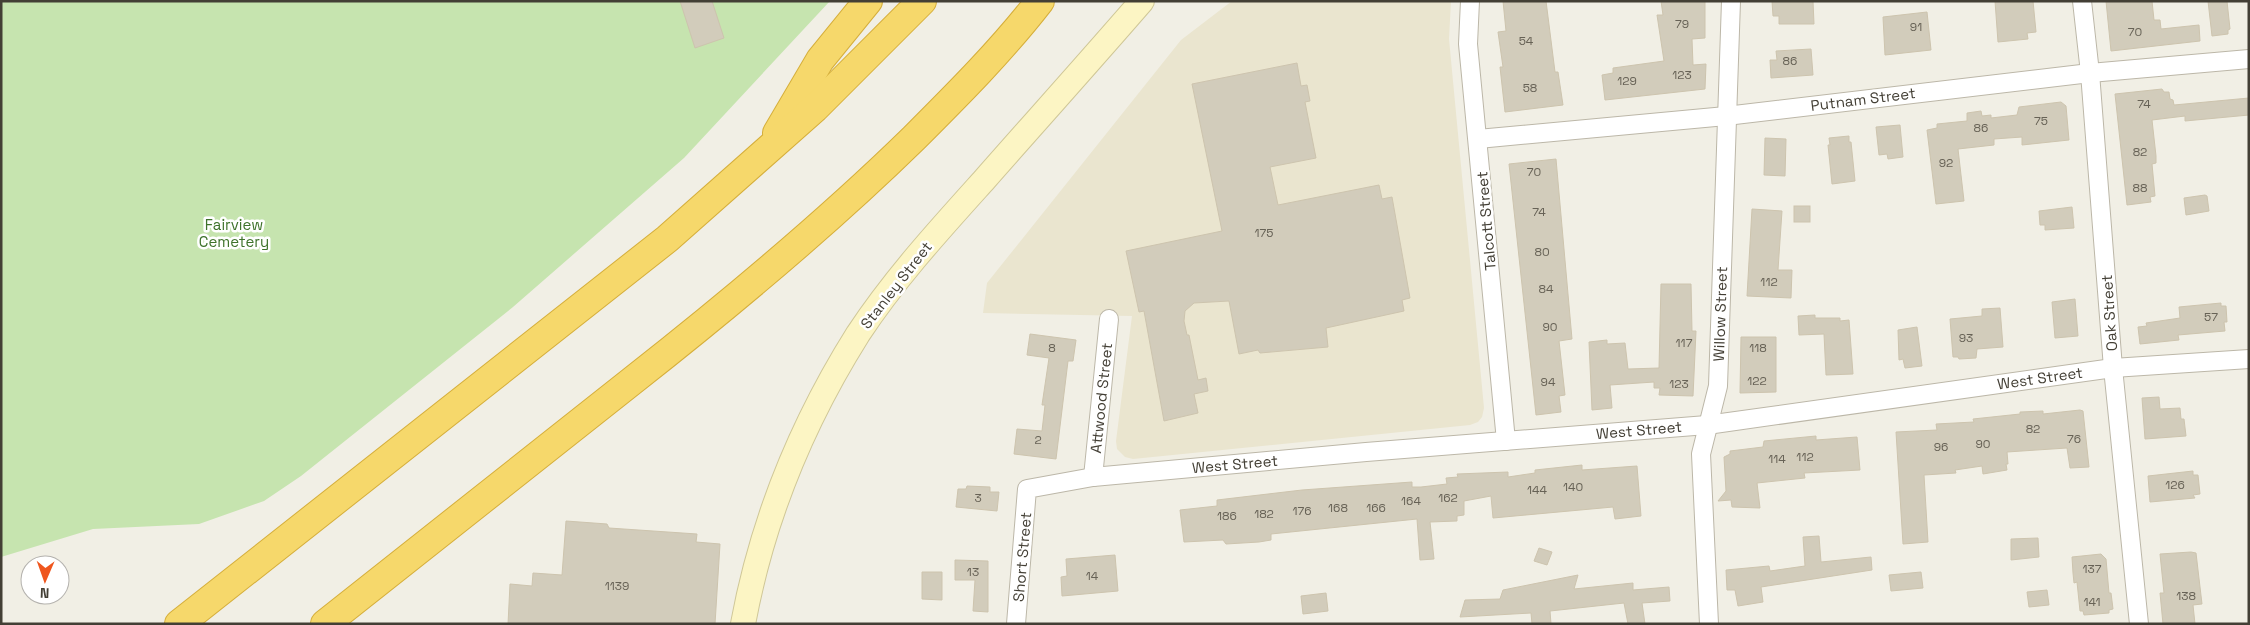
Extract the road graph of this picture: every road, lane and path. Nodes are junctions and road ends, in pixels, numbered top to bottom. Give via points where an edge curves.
1 (868, 1) edge
2 (922, 1) edge
3 (1040, 1) edge
4 (1055, 1) edge
5 (1142, 1) edge
6 (1470, 1) edge
7 (1731, 1) edge
8 (2082, 1) edge
9 (1005, 44) junction
10 (2249, 59) edge
11 (2090, 73) junction
12 (1726, 116) junction
13 (1478, 139) junction
14 (768, 151) junction
15 (1109, 319) dead end
16 (2249, 359) edge
17 (2113, 368) junction
18 (1707, 425) junction
19 (1506, 441) junction
20 (1093, 477) junction
21 (1027, 489) joint
22 (179, 624) edge
23 (325, 624) edge
24 (743, 624) edge
25 (1016, 624) edge
26 (1709, 624) edge
27 (2139, 624) edge

1 - 14 highway via 820,60
2 - 14 highway
3 - 9 highway
4 - 9 highway
5 - 24 main road, Stanley Street via 930,241 858,335 812,415 793,456 760,552
6 - 13 street, Talcott Street via 1468,44
7 - 12 street, Willow Street
8 - 11 street, Oak Street
9 - 23 highway via 900,150 780,262
10 - 11 street, Putnam Street
11 - 12 street, Putnam Street
11 - 17 street, Oak Street
12 - 13 street, Putnam Street
12 - 18 street, Willow Street via 1718,386
13 - 19 street, Talcott Street
14 - 22 highway via 653,250
15 - 20 street, Attwood Street
16 - 17 street, West Street
17 - 18 street, West Street
17 - 27 street, Oak Street
18 - 19 street, West Street
18 - 26 street, Willow Street via 1701,454
19 - 20 street, West Street
20 - 21 street, West Street
21 - 25 street, Short Street

